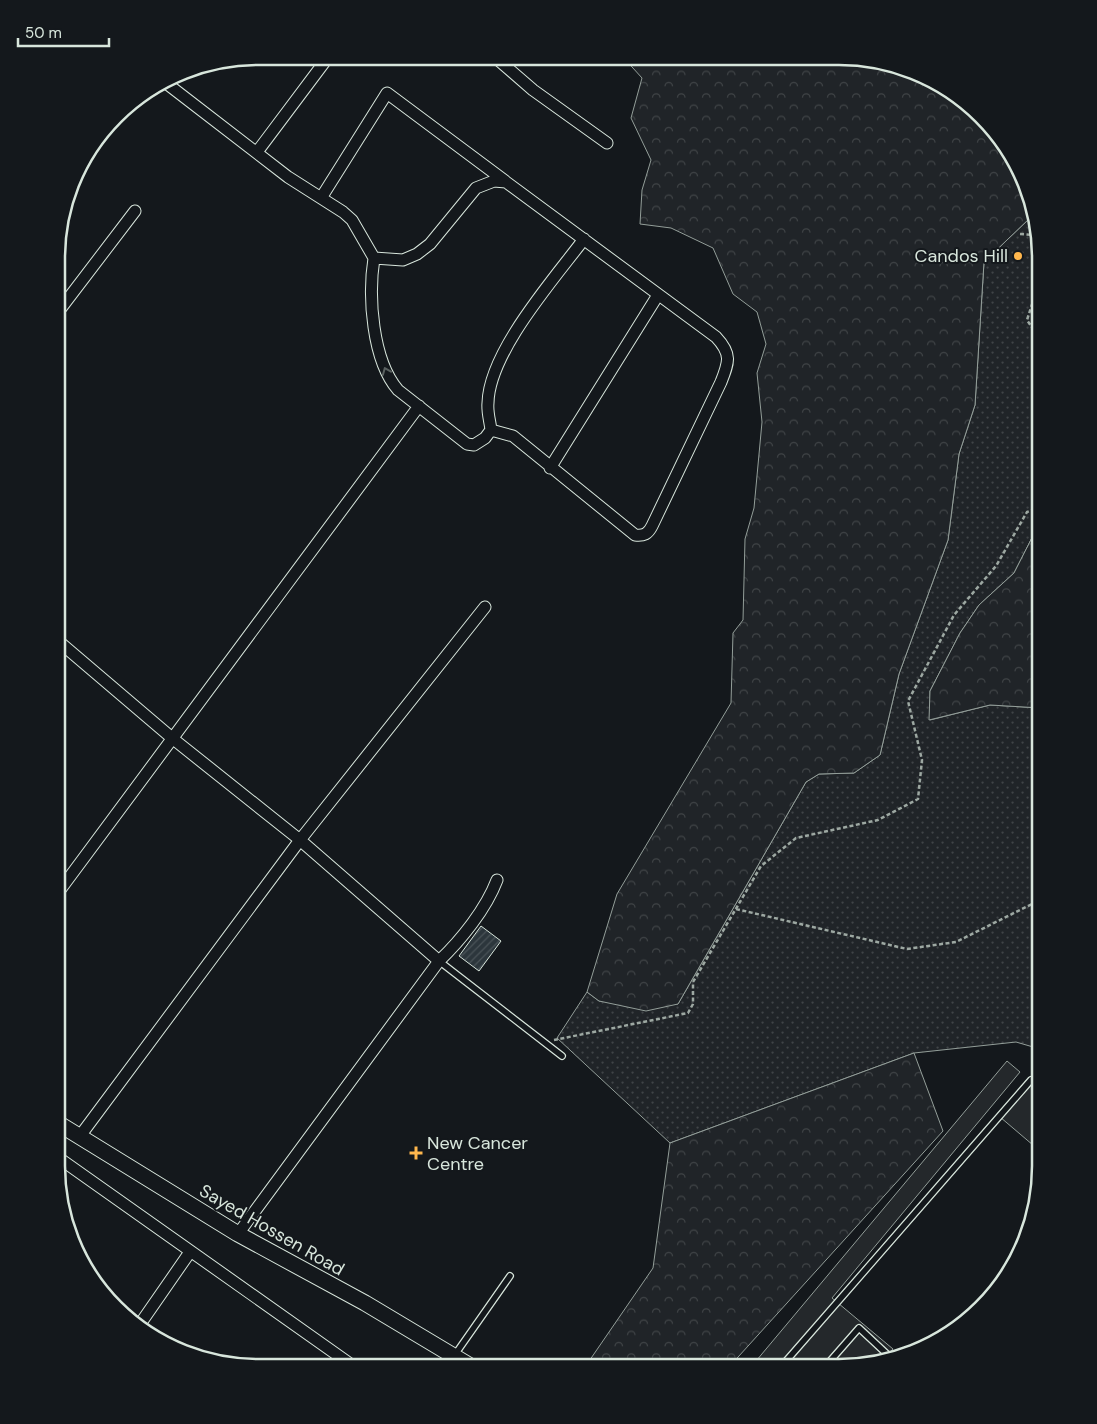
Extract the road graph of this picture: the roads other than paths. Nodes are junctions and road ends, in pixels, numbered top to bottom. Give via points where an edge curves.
1 (322, 65) edge
2 (504, 65) edge
3 (170, 86) edge
4 (607, 143) dead end
5 (257, 152) junction
6 (506, 182) junction
7 (322, 198) junction
8 (134, 211) dead end
9 (584, 238) junction
10 (374, 258) junction
11 (658, 295) junction
12 (65, 303) edge
13 (419, 406) junction
14 (491, 430) junction
15 (550, 468) junction
16 (485, 607) dead end
17 (65, 647) edge
18 (172, 738) junction
19 (300, 840) junction
20 (497, 880) dead end
21 (65, 883) edge
22 (438, 961) junction
23 (562, 1056) dead end
24 (1032, 1081) edge
25 (65, 1127) edge
26 (80, 1136) junction
27 (65, 1162) edge
28 (238, 1234) junction
29 (190, 1252) junction
30 (510, 1276) dead end
31 (143, 1320) edge
32 (885, 1353) edge
33 (454, 1356) junction
34 (343, 1359) edge
35 (459, 1359) edge
36 (788, 1359) edge
37 (832, 1359) edge

1 - 5 street
2 - 4 street via 533,90
3 - 5 street
5 - 7 street
6 - 7 street via 387,94
6 - 9 street
6 - 10 street via 494,181 476,188 430,244 417,254 403,260
7 - 10 street via 352,220
8 - 12 street
9 - 11 street
9 - 14 street via 513,336 496,370 488,402
13 -> 10 street via 390,380 383,364 377,343 371,280
11 - 15 street
11 - 15 street via 716,337 726,347 728,357 721,382 648,533 635,535
13 - 14 street via 467,444 479,443
13 - 18 street
14 - 15 street via 513,436
16 - 19 street
17 - 18 street
18 - 19 street
18 - 21 street
19 - 22 street
19 - 26 street
20 - 22 street via 492,893 451,949
22 - 23 lane
22 - 28 street
24 - 36 lane
25 - 26 main road, Sayed Hossen Road
26 - 28 main road, Sayed Hossen Road
27 - 29 street
28 - 33 main road, Sayed Hossen Road
29 - 31 street
29 - 34 street
30 - 33 lane
32 - 37 lane via 858,1328
33 - 35 main road, Sayed Hossen Road

